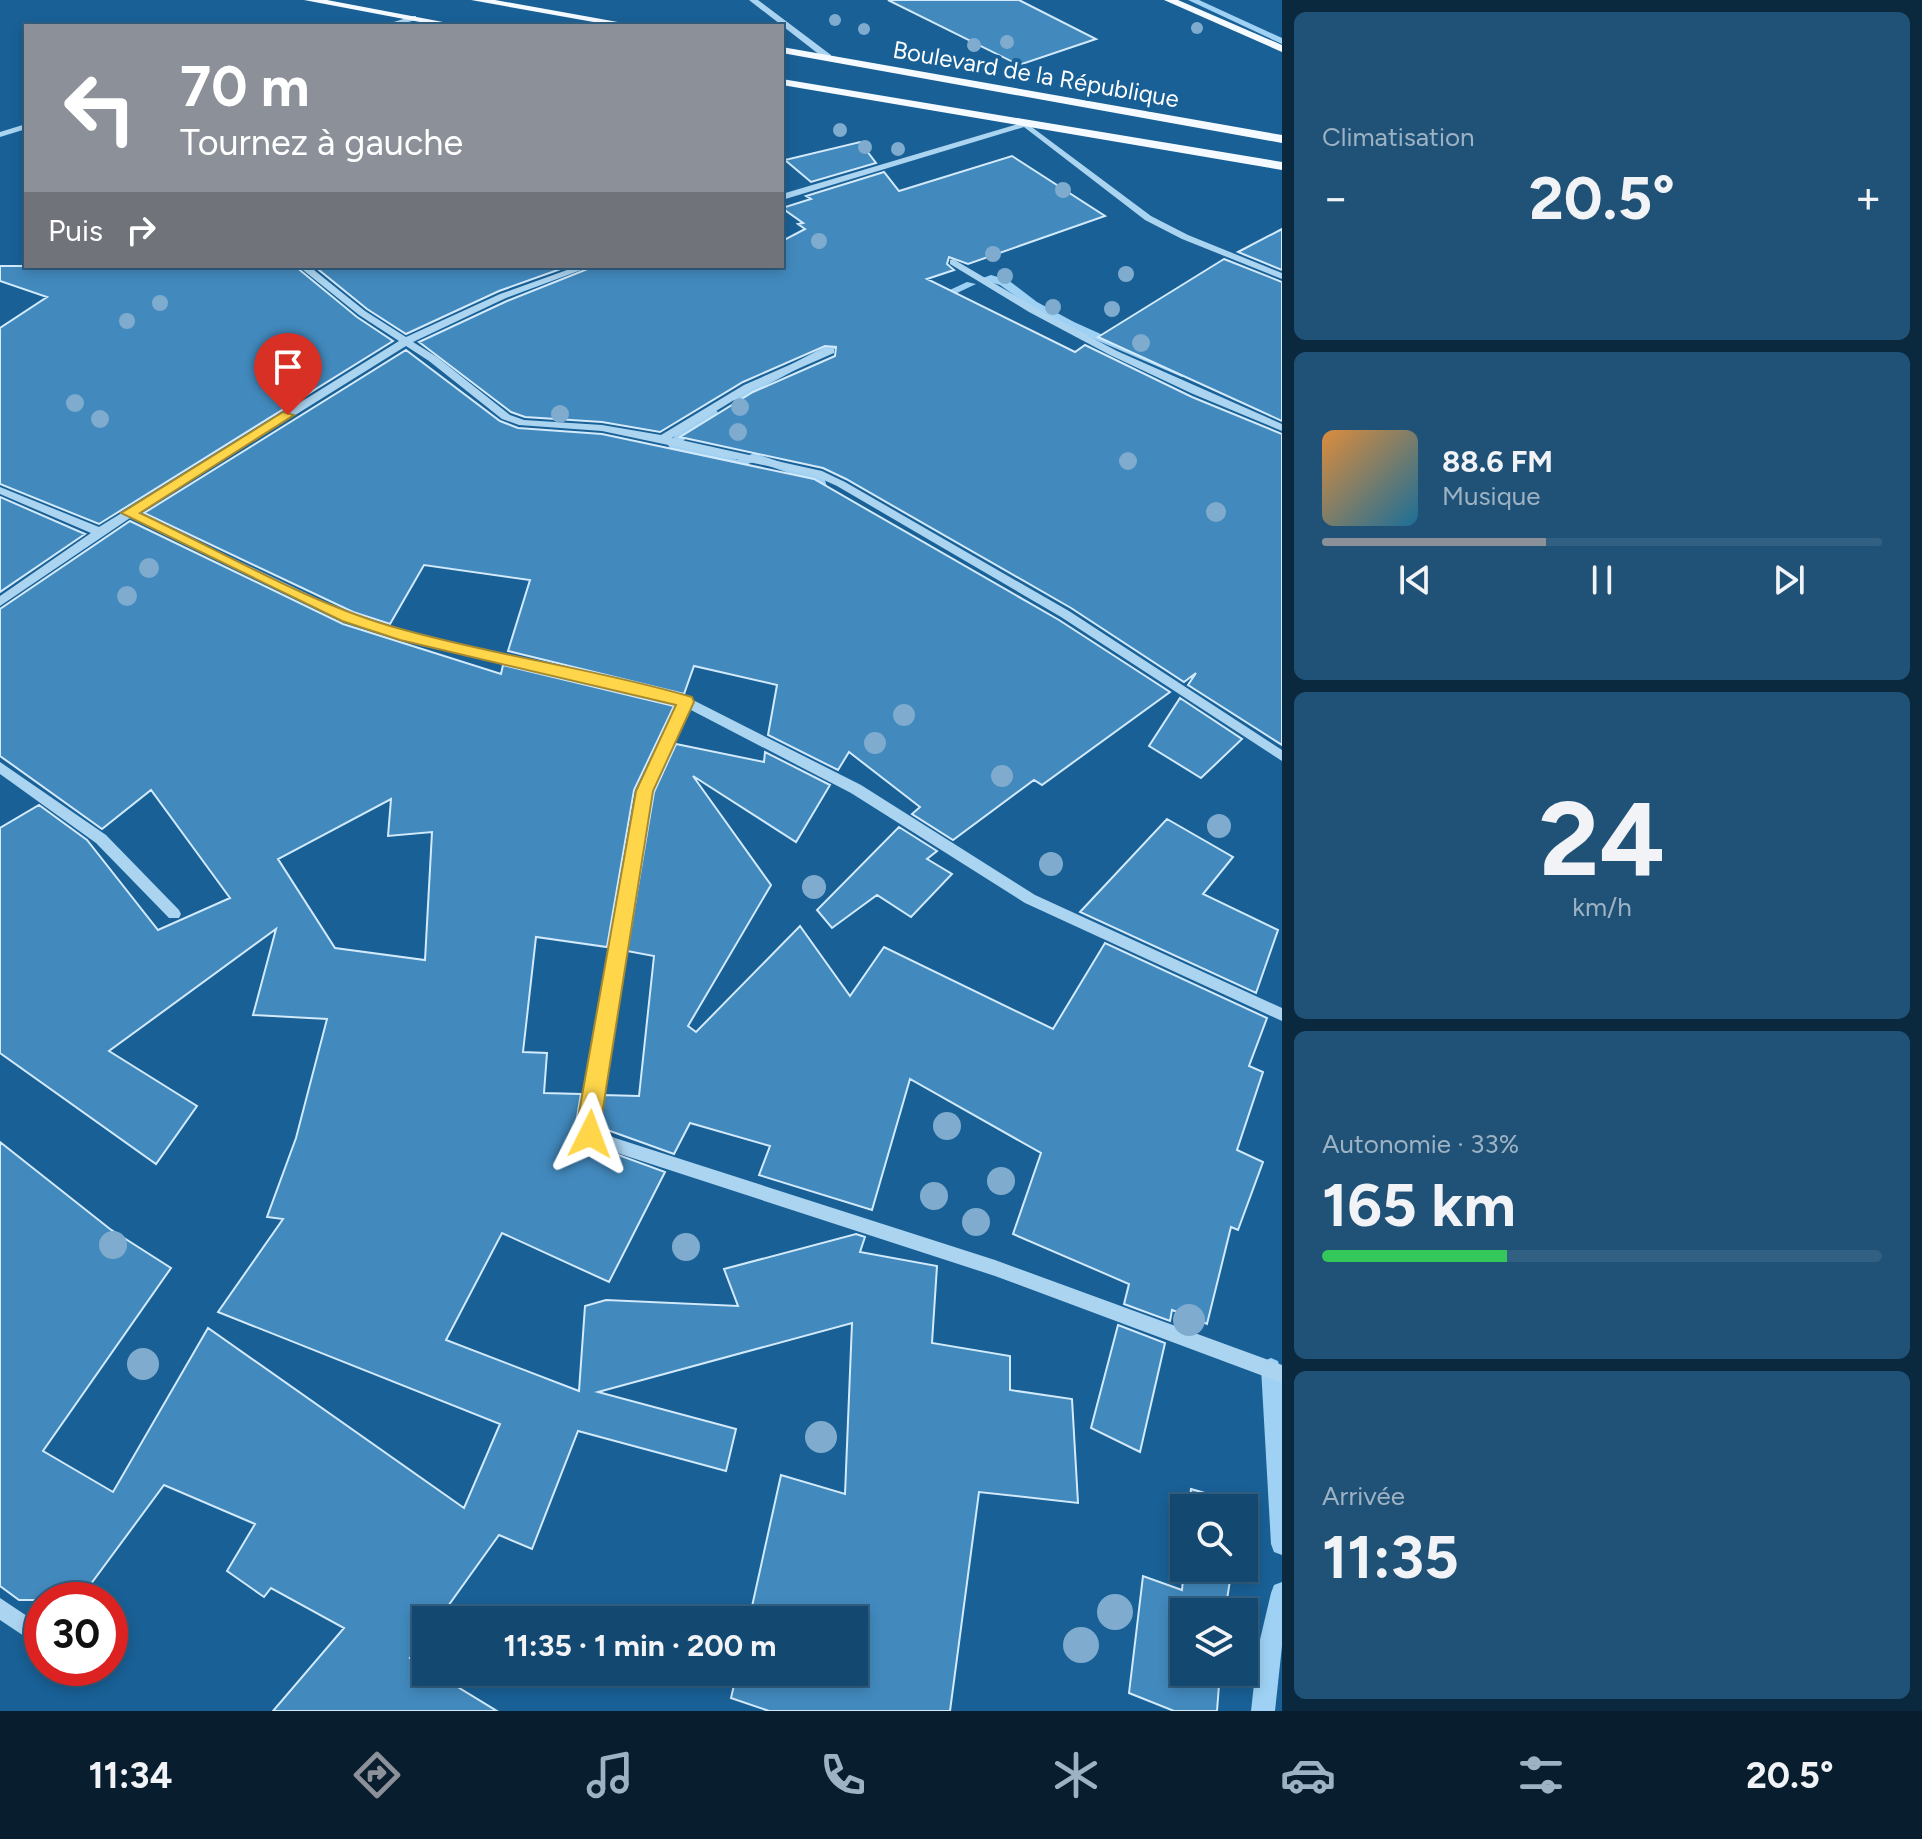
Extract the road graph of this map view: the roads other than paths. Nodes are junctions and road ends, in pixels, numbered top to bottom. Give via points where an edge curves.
1 (309, 0) edge
2 (476, 0) edge
3 (753, 0) edge
4 (1169, 0) edge
5 (413, 18) junction
6 (392, 24) edge
7 (448, 24) edge
8 (623, 24) edge
9 (1261, 41) junction
10 (1282, 49) edge
11 (784, 50) edge
12 (828, 57) junction
13 (1282, 66) edge
14 (784, 82) edge
15 (1025, 124) junction
16 (24, 127) edge
17 (0, 135) edge
18 (1282, 139) edge
19 (1282, 166) edge
20 (784, 196) edge
21 (953, 262) dead end
22 (306, 268) edge
23 (581, 268) edge
24 (1282, 276) edge
25 (406, 341) junction
26 (830, 351) dead end
27 (1282, 428) edge
28 (663, 439) junction
29 (0, 490) edge
30 (128, 513) junction
31 (100, 532) junction
32 (0, 602) edge
33 (686, 702) junction
34 (1282, 756) edge
35 (0, 767) edge
36 (174, 914) dead end
37 (1282, 1015) edge
38 (1282, 1374) edge
39 (0, 1608) edge
40 (24, 1625) edge

1 - 5 main road
2 - 8 main road
3 - 12 street
4 - 9 main road
5 - 6 street
5 - 7 main road
9 - 10 main road
9 - 13 main road
11 - 12 main road, Boulevard de la République
12 - 18 main road, Boulevard de la République
14 - 15 main road, Boulevard de la République
15 - 19 main road, Boulevard de la République
15 - 20 street
15 - 24 street via 1148,218
16 - 17 street
21 - 27 street via 1073,334
22 - 25 street
23 - 25 street via 503,296
25 - 28 street via 506,417
25 - 30 street
26 - 28 street via 748,387
28 - 34 street via 818,473 841,484 1065,614
29 - 31 street
30 - 31 street
30 - 33 street via 348,618
31 - 32 street
33 - 37 street via 856,789 1030,899
33 - 38 street via 644,791 587,1124 590,1134 995,1268
35 - 36 street via 101,839
39 - 40 street

